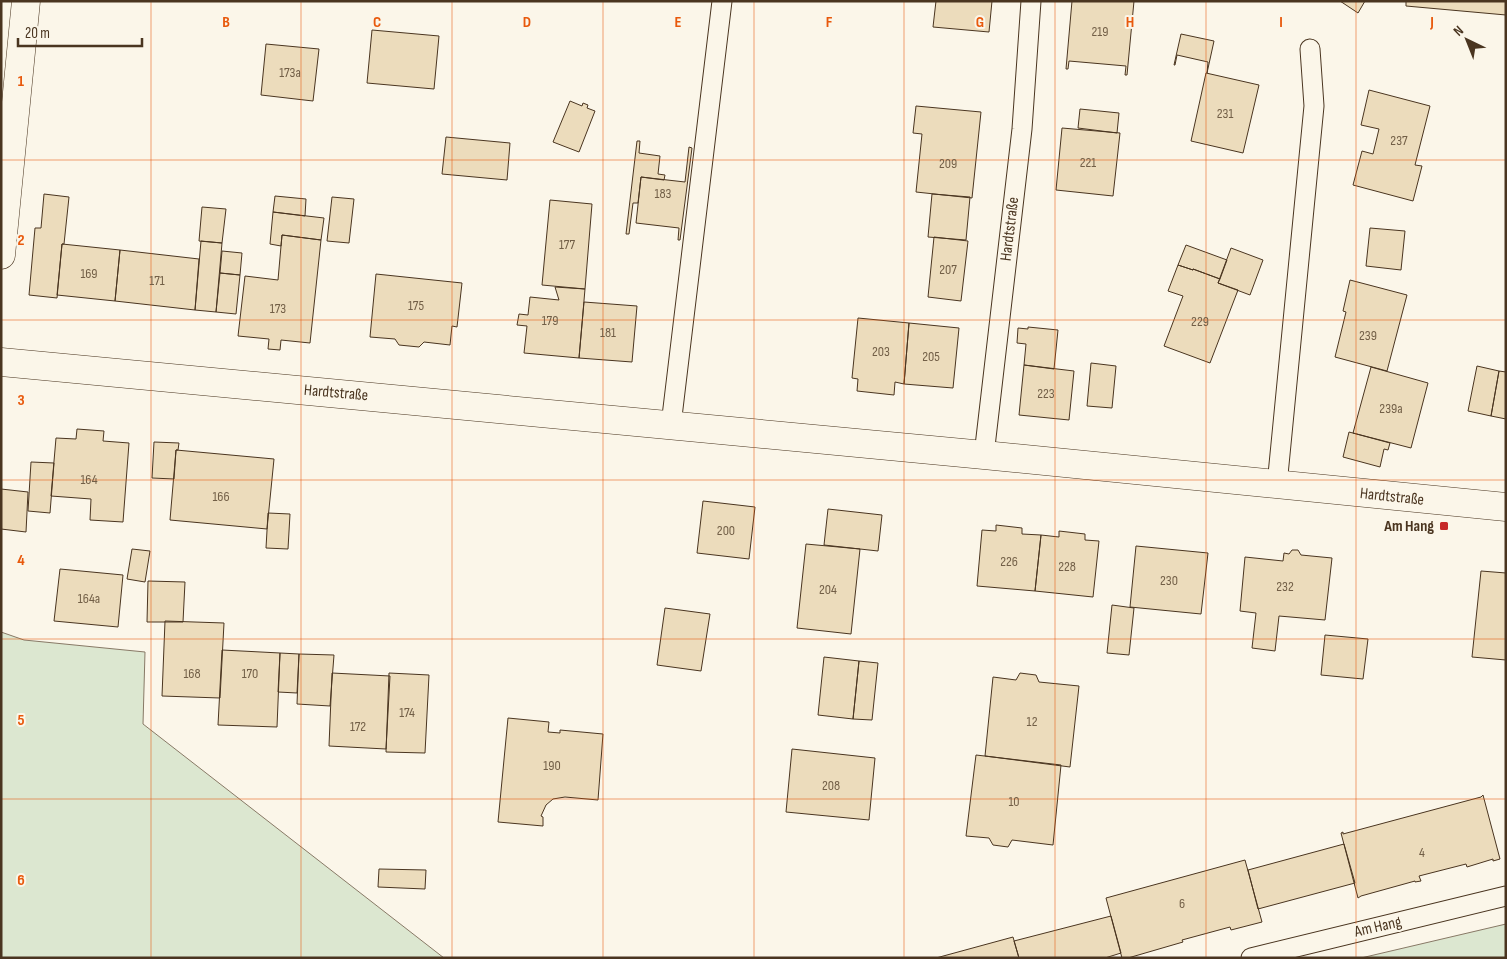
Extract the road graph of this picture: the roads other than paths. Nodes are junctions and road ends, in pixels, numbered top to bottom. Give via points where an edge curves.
1 (26, 1) edge
2 (722, 1) edge
3 (1031, 1) edge
4 (1310, 49) dead end
5 (1, 255) edge
6 (1, 362) edge
7 (672, 425) junction
8 (984, 455) junction
9 (1277, 485) junction
10 (1506, 507) edge
11 (1506, 896) edge
12 (1250, 958) edge

1 - 5 street
2 - 7 lane
3 - 8 lane, Hardtstraße via 1022,129
4 - 9 lane via 1314,106
6 - 7 street, Hardtstraße
7 - 8 street, Hardtstraße
8 - 9 street, Hardtstraße
9 - 10 street, Hardtstraße
11 - 12 lane, Am Hang

